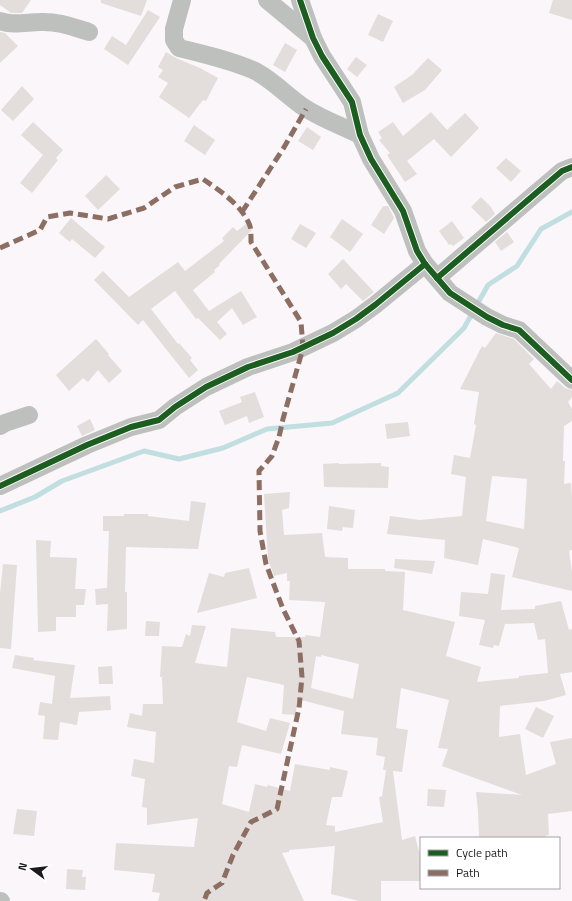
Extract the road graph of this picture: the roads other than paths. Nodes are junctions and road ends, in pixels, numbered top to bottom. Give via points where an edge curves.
1 (182, 0) edge
2 (268, 0) edge
3 (300, 0) edge
4 (0, 21) edge
5 (89, 32) dead end
6 (313, 38) junction
7 (360, 134) junction
8 (572, 167) edge
9 (424, 264) junction
10 (437, 278) junction
11 (572, 380) edge
12 (29, 415) dead end
13 (0, 426) edge
14 (0, 486) edge

1 - 7 street via 174,29 174,40 179,48 254,70 306,109
2 - 6 street
3 - 6 street
4 - 5 street via 19,24 60,23
6 - 7 street via 352,102
7 - 9 street via 371,159 404,211
8 - 10 street via 562,171 546,184
9 - 10 street
9 - 14 street via 375,305 333,333 206,387 159,420 131,427 87,445
10 - 11 street via 450,293 467,305 503,325 519,330
12 - 13 street

